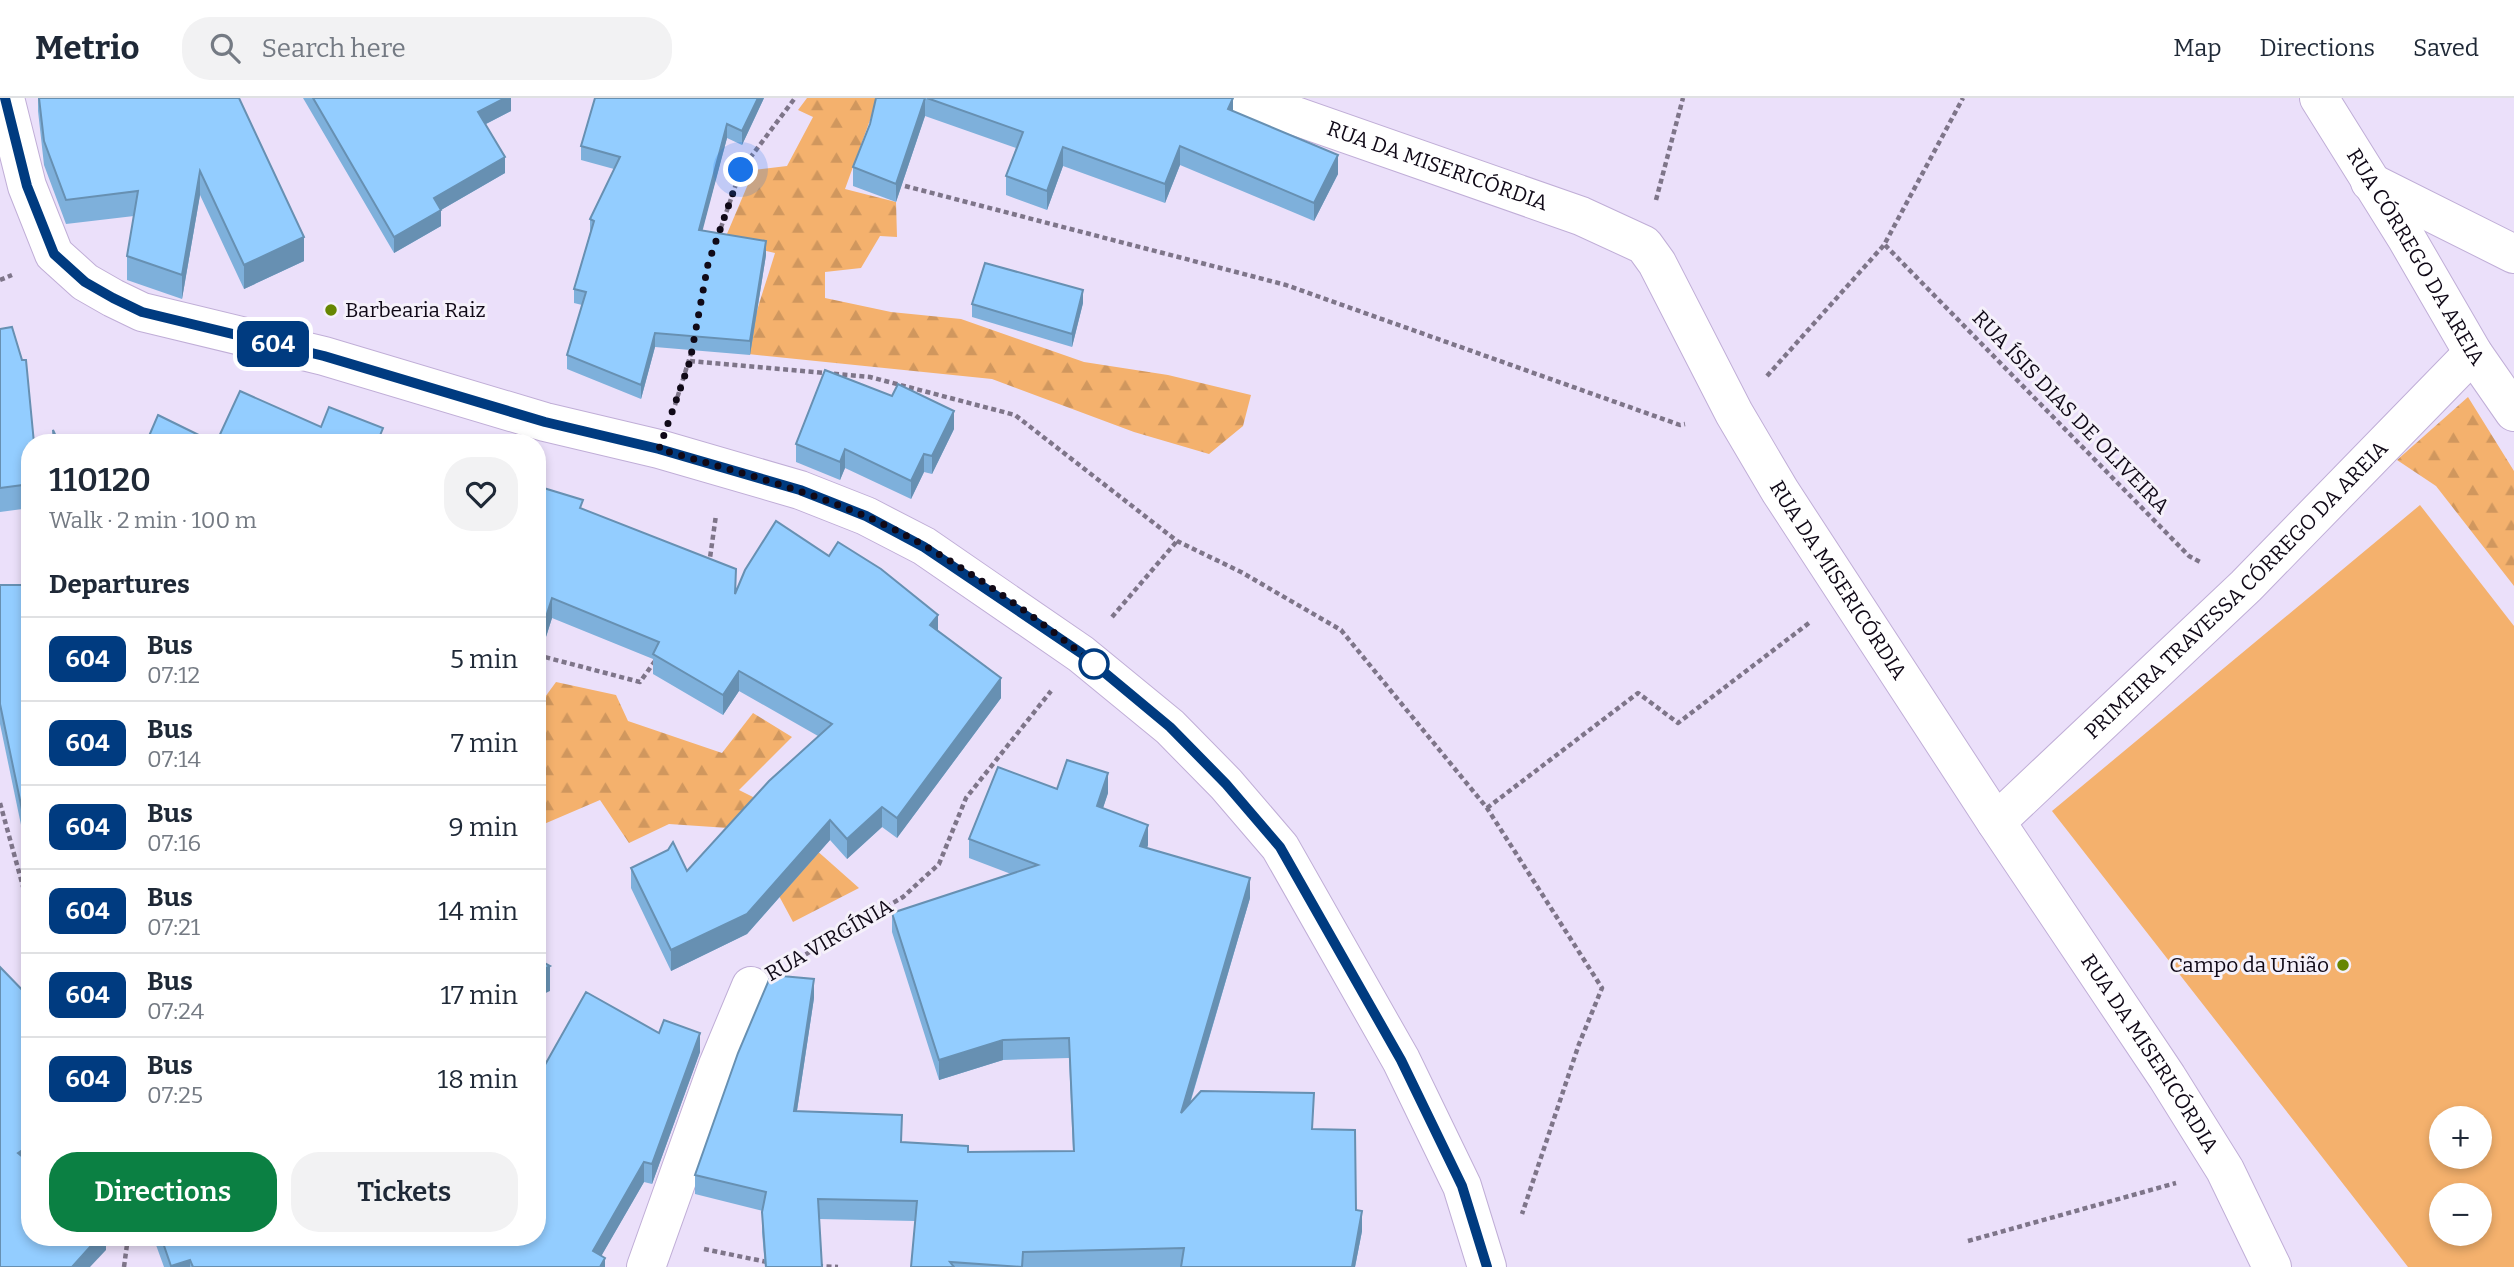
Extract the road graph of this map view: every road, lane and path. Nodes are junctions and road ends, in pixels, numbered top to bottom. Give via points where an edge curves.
1 (5, 98) edge
2 (795, 98) edge
3 (1244, 98) edge
4 (1683, 98) edge
5 (1963, 98) edge
6 (2319, 98) edge
7 (2370, 182) junction
8 (905, 186) edge
9 (716, 240) edge
10 (1644, 245) junction
11 (1884, 245) junction
12 (2514, 254) edge
13 (695, 337) edge
14 (2473, 353) junction
15 (690, 361) junction
16 (2514, 412) edge
17 (1734, 413) junction
18 (659, 449) junction
19 (720, 467) junction
20 (1177, 541) junction
21 (707, 573) edge
22 (2246, 586) junction
23 (1848, 593) junction
24 (1081, 653) junction
25 (546, 659) edge
26 (656, 660) edge
27 (0, 803) edge
28 (1488, 808) junction
29 (1996, 822) junction
30 (21, 879) edge
31 (751, 986) joint
32 (2225, 1170) junction
33 (1518, 1228) dead end
34 (1968, 1241) dead end
35 (127, 1246) edge
36 (651, 1254) edge
37 (776, 1263) edge
38 (813, 1266) edge
39 (124, 1267) edge
40 (838, 1267) edge
41 (1487, 1267) edge
42 (2272, 1267) edge

1 - 18 street via 27,186 54,254 85,282 113,298 142,312 324,356 545,422
2 - 9 path via 741,170
3 - 10 street, RUA DA MISERICÓRDIA via 1581,216
4 - 10 path
5 - 11 path
6 - 7 street, RUA CÓRREGO DA AREIA
7 - 12 street
7 - 14 street, RUA CÓRREGO DA AREIA
8 - 17 path via 1286,285 1680,425
10 - 17 street, RUA DA MISERICÓRDIA
11 - 17 path
11 - 22 path, RUA ÍSIS DIAS DE OLIVEIRA via 2189,556
13 - 15 path
14 - 16 street, RUA CÓRREGO DA AREIA
14 - 22 street, PRIMEIRA TRAVESSA CÓRREGO DA AREIA
15 - 18 path
15 - 20 path via 870,377 1015,415
17 - 23 street, RUA DA MISERICÓRDIA
18 - 19 street
19 - 21 path via 713,554
19 - 24 street via 800,490 866,516 935,554
20 - 24 path, RUA VIRGÍNIA
20 - 28 path via 1341,630
22 - 29 street, PRIMEIRA TRAVESSA CÓRREGO DA AREIA
23 - 28 path via 1678,723 1638,693
23 - 29 street, RUA DA MISERICÓRDIA
24 - 31 path, RUA VIRGÍNIA via 966,798 939,864 903,897
24 - 41 street via 1170,727 1280,847 1401,1060 1462,1186
25 - 26 path via 640,682
27 - 30 path
28 - 33 path via 1602,988
29 - 32 street, RUA DA MISERICÓRDIA
31 - 36 street, RUA VIRGÍNIA
32 - 34 path
32 - 42 street, RUA DA MISERICÓRDIA
35 - 39 path
36 - 37 path
38 - 40 path

